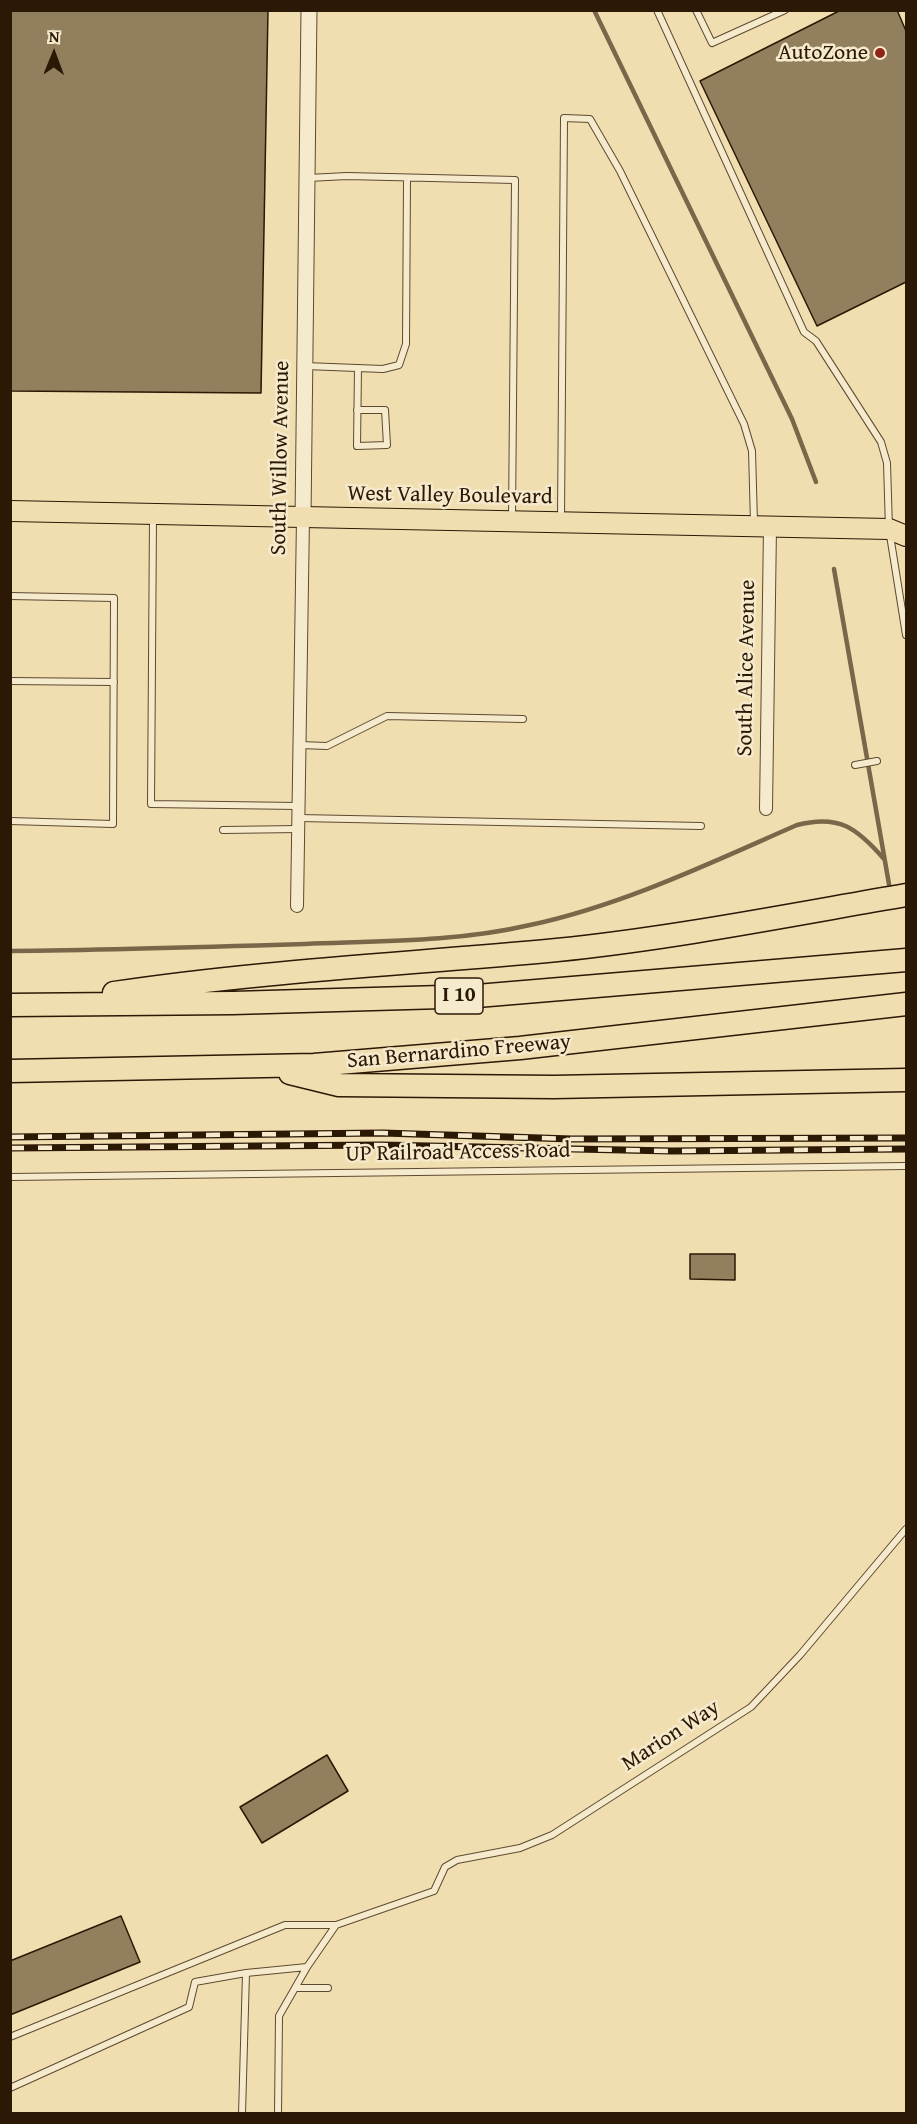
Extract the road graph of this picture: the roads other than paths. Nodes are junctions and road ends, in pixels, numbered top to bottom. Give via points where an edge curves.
1 (309, 10) edge
2 (657, 10) edge
3 (696, 10) edge
4 (785, 10) edge
5 (307, 178) junction
6 (407, 178) junction
7 (305, 366) junction
8 (358, 368) junction
9 (357, 410) junction
10 (10, 511) edge
11 (153, 514) junction
12 (303, 518) junction
13 (512, 521) junction
14 (561, 522) junction
15 (762, 527) junction
16 (901, 529) edge
17 (10, 596) edge
18 (904, 604) edge
19 (905, 616) edge
20 (906, 635) edge
21 (10, 681) edge
22 (114, 682) junction
23 (523, 719) dead end
24 (299, 745) junction
25 (877, 761) dead end
26 (855, 765) dead end
27 (766, 809) dead end
28 (298, 818) junction
29 (10, 821) edge
30 (701, 826) dead end
31 (223, 830) dead end
32 (906, 895) edge
33 (297, 906) dead end
34 (897, 961) edge
35 (20, 1005) edge
36 (900, 1005) edge
37 (265, 1067) junction
38 (10, 1071) edge
39 (906, 1080) edge
40 (906, 1166) edge
41 (10, 1177) edge
42 (906, 1529) edge
43 (336, 1925) junction
44 (307, 1967) junction
45 (246, 1973) junction
46 (295, 1988) junction
47 (328, 1988) dead end
48 (10, 2037) edge
49 (10, 2088) edge
50 (242, 2114) edge
51 (278, 2114) edge

1 - 5 street, South Willow Avenue
2 - 16 lane via 804,332 816,341 881,442
3 - 4 lane via 712,43
5 - 6 lane
5 - 7 street, South Willow Avenue
6 - 8 lane via 406,344 399,365
6 - 13 lane via 515,180
7 - 8 lane
7 - 12 street, South Willow Avenue
8 - 9 lane
9 - 9 lane via 357,446 387,445 385,410
10 - 11 main road, West Valley Boulevard
11 - 12 main road, West Valley Boulevard
11 - 28 lane via 151,804
12 - 13 main road, West Valley Boulevard
12 - 24 street, South Willow Avenue
13 - 14 main road, West Valley Boulevard
14 - 15 main road, West Valley Boulevard
14 - 15 lane via 564,118 590,119 596,129 744,424 752,451
15 - 16 main road, West Valley Boulevard
15 - 27 street, South Alice Avenue
16 - 18 lane
17 - 22 lane via 114,598
18 - 19 lane
19 - 20 lane
21 - 22 lane
22 - 29 lane via 113,824
23 - 24 lane via 387,716 327,746
24 - 28 street, South Willow Avenue
25 - 26 lane
28 - 30 lane
28 - 31 lane
28 - 33 street, South Willow Avenue
32 - 35 highway via 709,930 559,949 196,981
34 - 35 highway, I 10 via 477,996
36 - 37 highway, San Bernardino Freeway via 520,1048
37 - 38 highway, San Bernardino Freeway
37 - 39 highway via 339,1085 554,1087
40 - 41 lane, UP Railroad Access Road
42 - 43 lane, Marion Way via 751,1707 552,1835 520,1848 457,1860 445,1867 434,1891
43 - 44 lane
43 - 48 lane via 285,1925
44 - 45 lane
44 - 46 lane
45 - 49 lane via 195,1982 189,2007
45 - 50 lane
46 - 47 lane
46 - 51 lane via 279,2016

